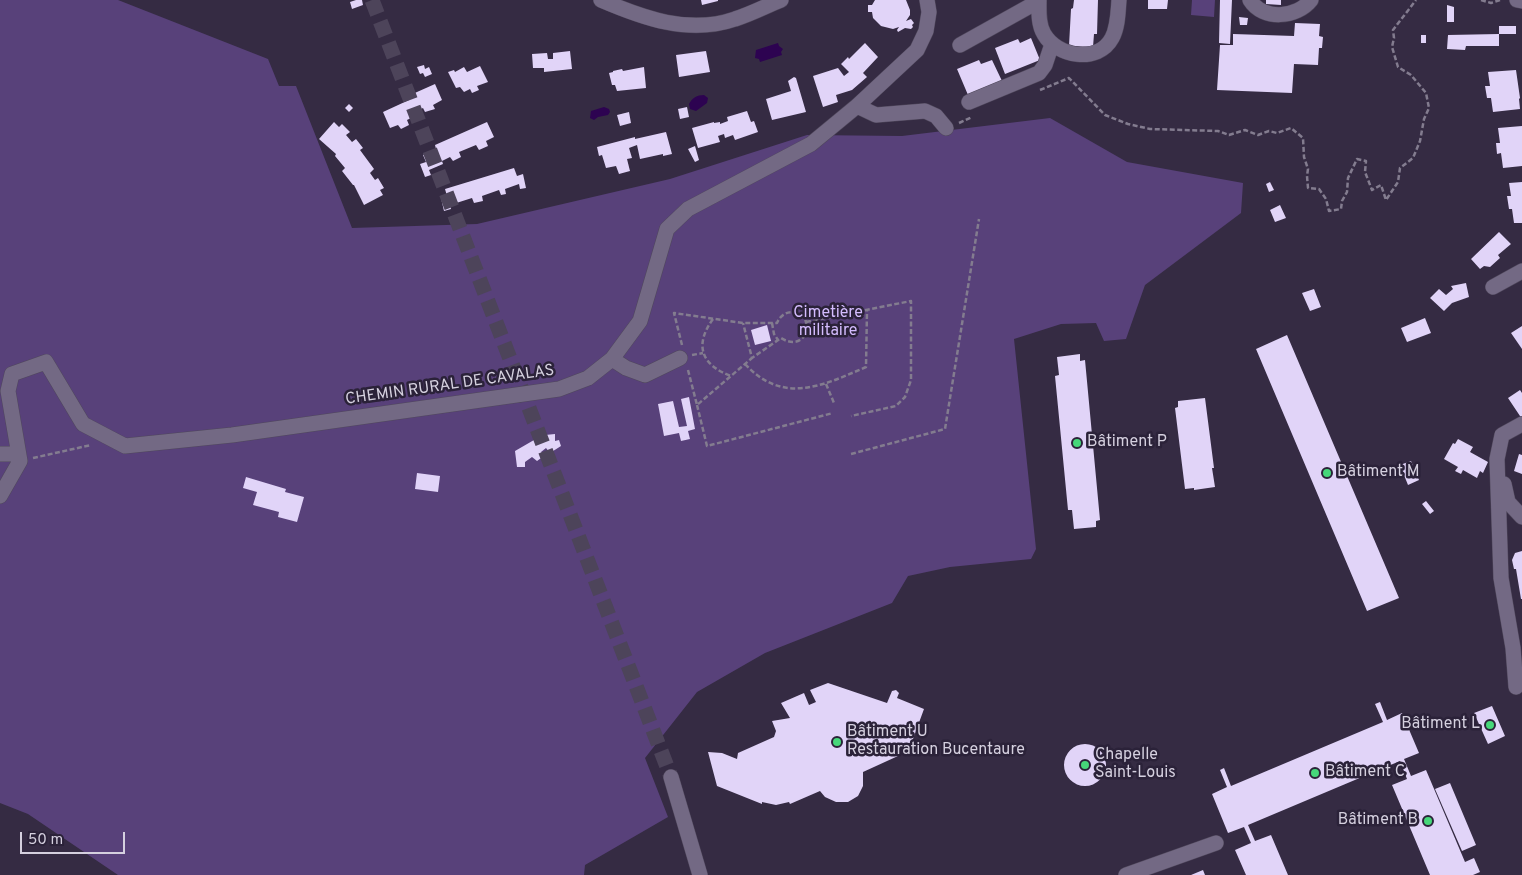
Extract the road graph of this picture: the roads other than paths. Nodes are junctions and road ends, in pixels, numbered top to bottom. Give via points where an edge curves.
1 (601, 0) edge
2 (781, 0) edge
3 (927, 0) edge
4 (1039, 0) edge
5 (1119, 0) edge
6 (1250, 0) edge
7 (1517, 0) edge
8 (1522, 1) edge
9 (1306, 2) edge
10 (1052, 44) junction
11 (960, 45) dead end
12 (969, 102) dead end
13 (857, 106) junction
14 (946, 128) road end
15 (1522, 271) edge
16 (1493, 287) dead end
17 (683, 358) road end
18 (612, 360) junction
19 (1522, 424) edge
20 (0, 454) edge
21 (19, 457) junction
22 (1497, 458) junction
23 (0, 496) edge
24 (1522, 517) edge
25 (1516, 687) dead end
26 (671, 777) tunnel mouth
27 (1216, 843) dead end
28 (700, 875) edge
29 (1126, 875) edge

1 - 2 street via 649,19 680,25 704,25 733,20
3 - 13 street, CHEMIN RURAL DE CAVALAS via 926,31 917,50
4 - 10 street via 1040,26
4 - 11 street
5 - 10 street via 1113,37 1100,51 1069,53
6 - 9 street via 1258,9 1274,14 1290,13
7 - 8 street
10 - 12 street via 1039,73
13 - 14 street via 876,115 925,111 936,116
13 - 18 street, CHEMIN RURAL DE CAVALAS via 811,144 688,209 667,229 640,321
15 - 16 street
17 - 18 street via 645,375
18 - 21 street, CHEMIN RURAL DE CAVALAS via 588,378 558,390 125,446 83,424 46,362 12,374 8,391
19 - 22 street via 1502,435
20 - 21 street
21 - 23 street
22 - 24 street via 1508,502
22 - 25 street via 1501,578
26 - 28 street
27 - 29 street

